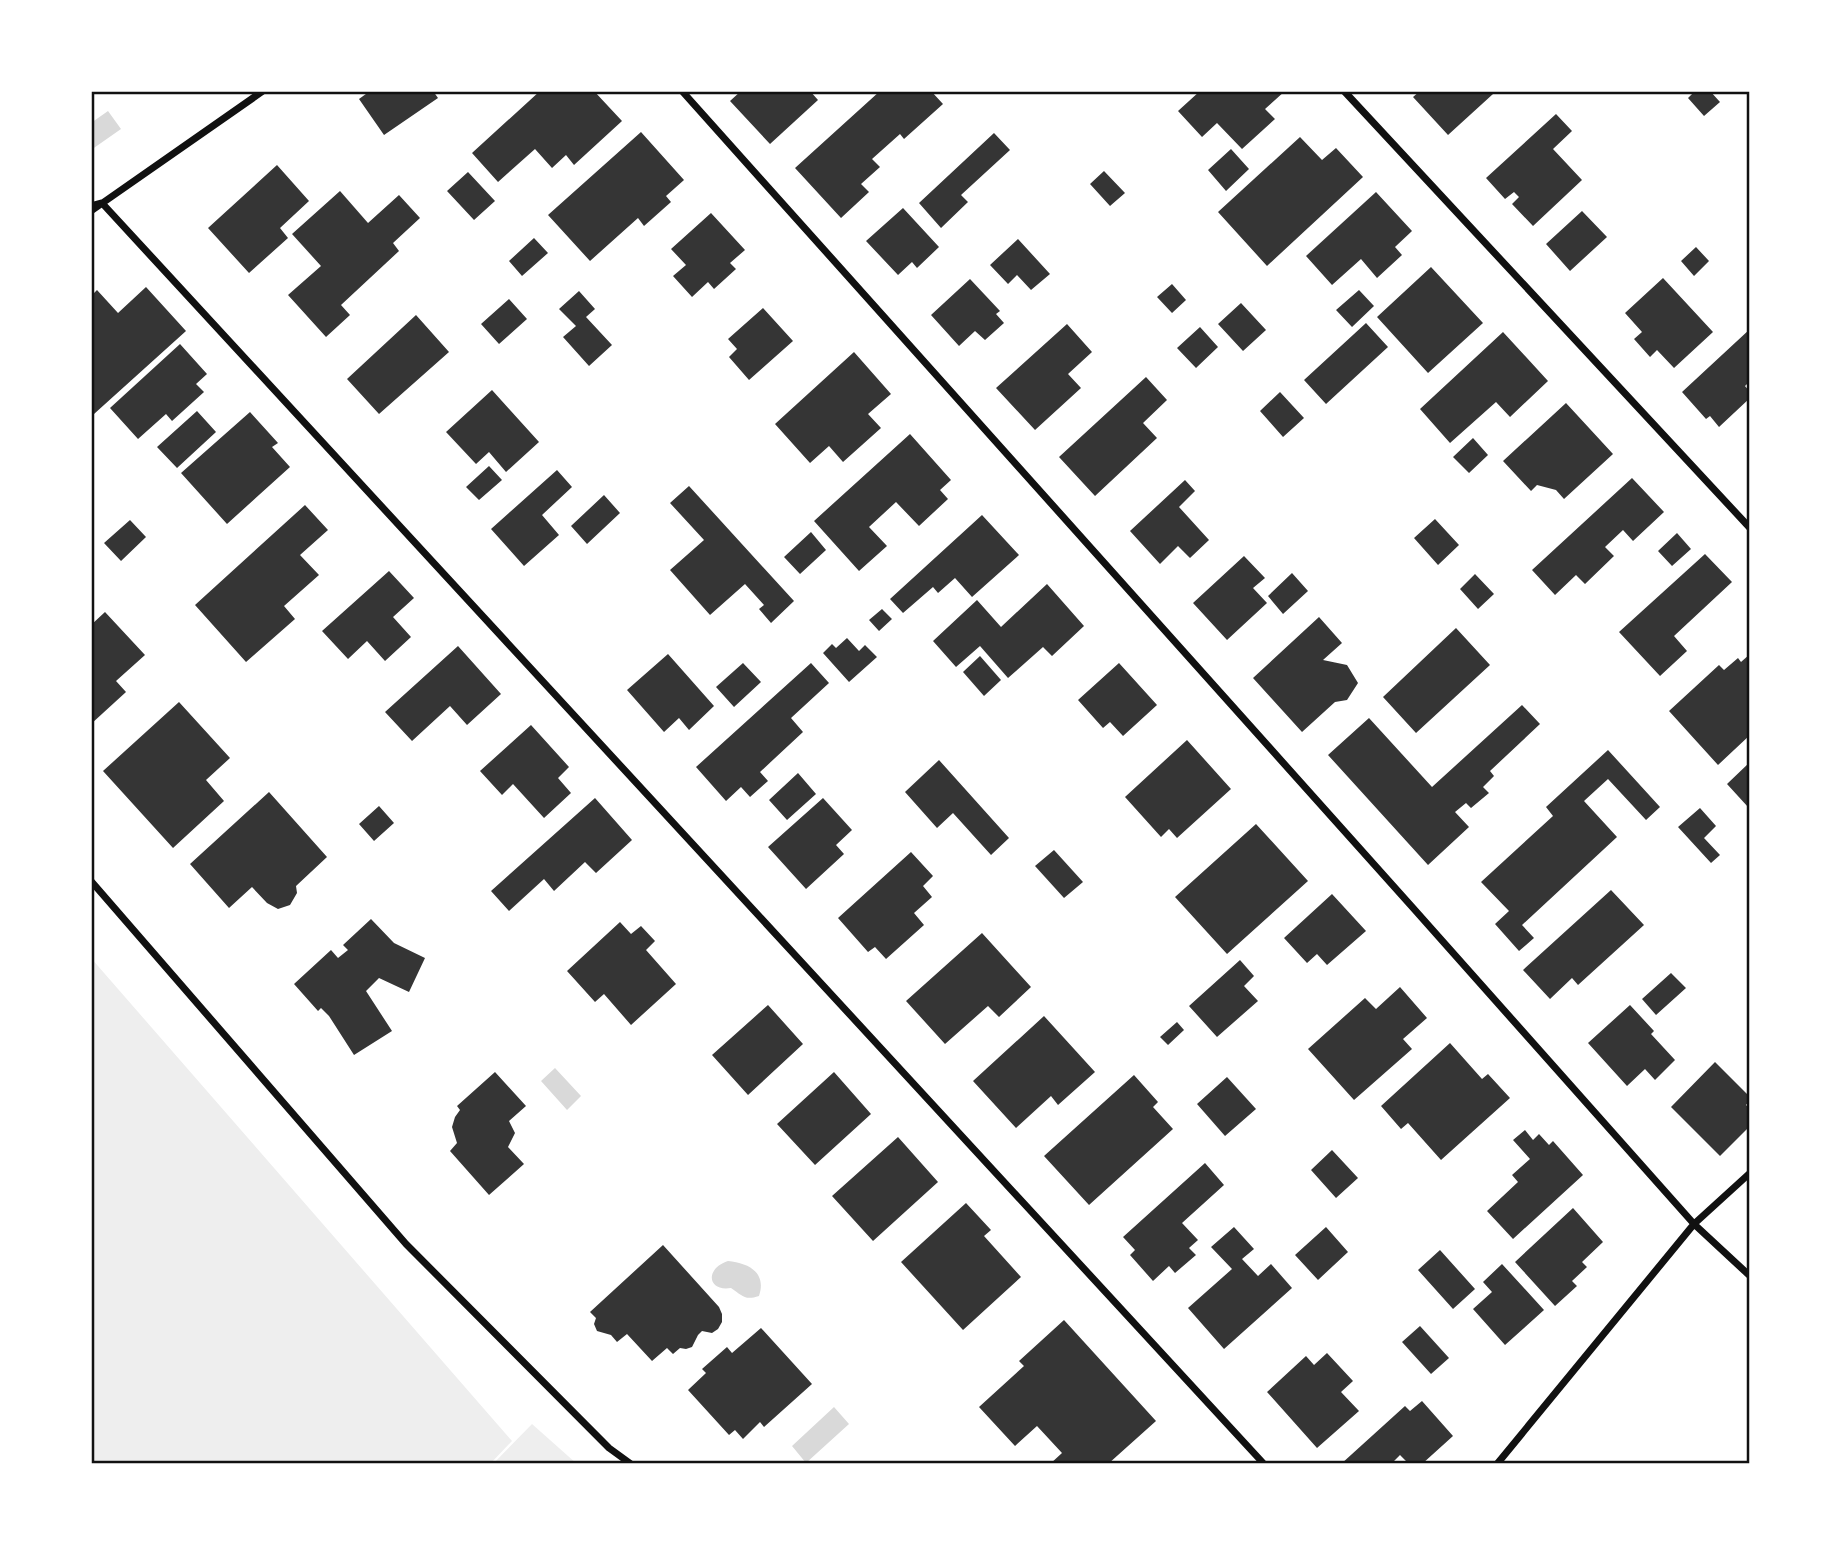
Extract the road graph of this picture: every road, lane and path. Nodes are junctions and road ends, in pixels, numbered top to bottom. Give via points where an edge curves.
1 (263, 91) edge
2 (682, 91) edge
3 (1345, 91) edge
4 (102, 204) junction
5 (91, 206) edge
6 (91, 211) edge
7 (1750, 528) edge
8 (91, 881) edge
9 (1750, 1173) edge
10 (1694, 1224) junction
11 (1750, 1276) edge
12 (631, 1464) edge
13 (1264, 1464) edge
14 (1497, 1464) edge

1 - 4 street
2 - 10 street
3 - 7 street
4 - 5 street
4 - 6 street
4 - 13 street
8 - 12 street via 406,1244 609,1448
9 - 10 street
10 - 11 street
10 - 14 street

